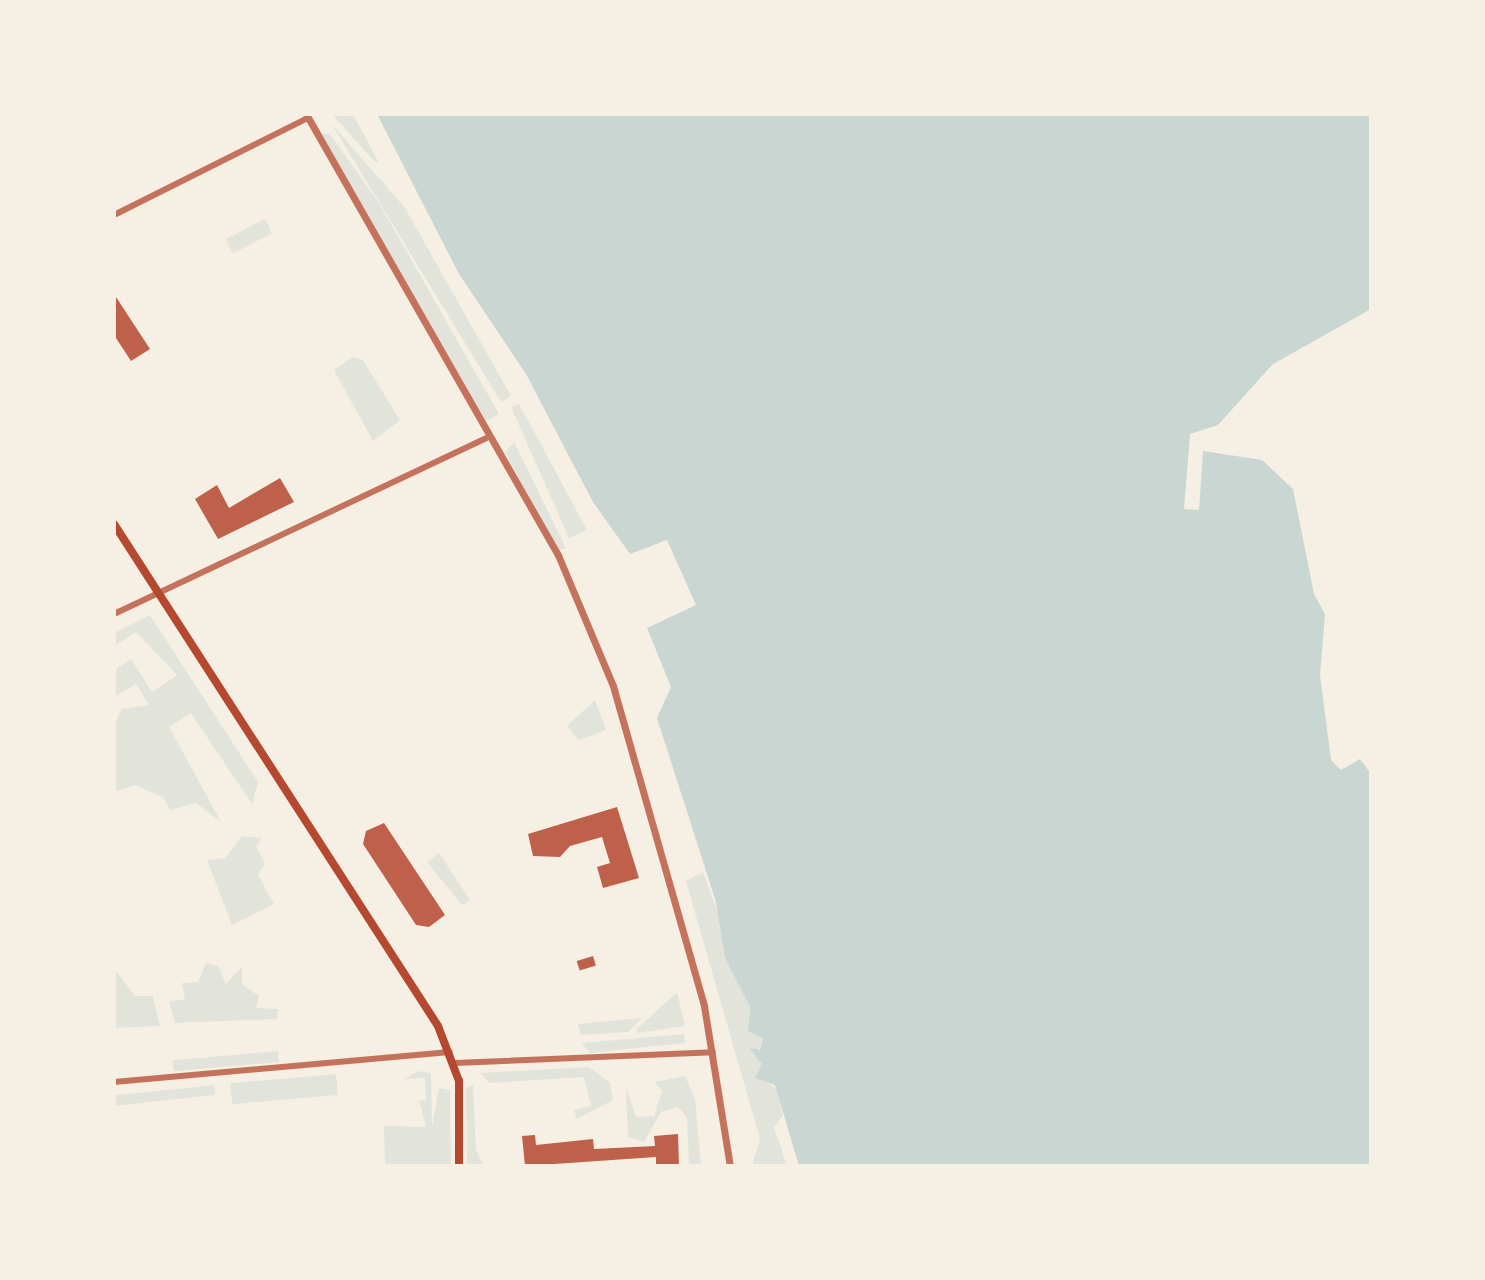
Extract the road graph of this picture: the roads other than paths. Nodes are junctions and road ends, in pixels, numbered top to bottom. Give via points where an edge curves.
1 (307, 116) edge
2 (114, 215) edge
3 (487, 438) junction
4 (114, 524) edge
5 (159, 593) junction
6 (114, 614) edge
7 (450, 1052) junction
8 (713, 1052) junction
9 (455, 1063) junction
10 (114, 1082) edge
11 (459, 1166) edge
12 (730, 1166) edge

1 - 2 street
1 - 3 street
3 - 5 street
3 - 8 street via 558,555 613,686
4 - 5 main road
5 - 6 street
5 - 7 main road
7 - 9 main road
7 - 10 street
8 - 9 street
8 - 12 street
9 - 11 main road

